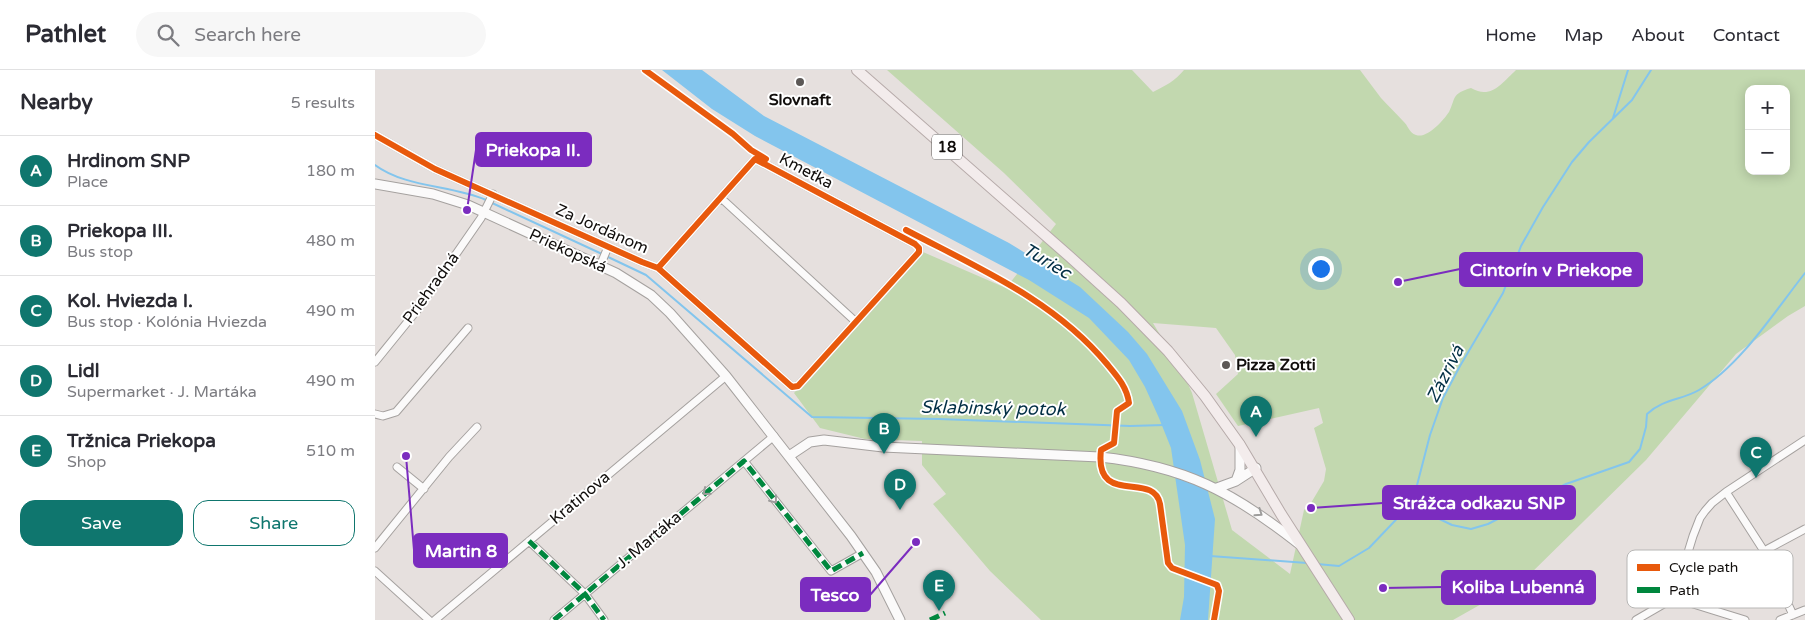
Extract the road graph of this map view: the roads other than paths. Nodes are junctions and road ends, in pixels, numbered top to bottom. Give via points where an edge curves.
1 (857, 70) edge
2 (864, 74) edge
3 (375, 134) edge
4 (375, 184) edge
5 (493, 194) junction
6 (721, 198) junction
7 (486, 209) junction
8 (608, 247) junction
9 (602, 263) junction
10 (658, 268) junction
11 (856, 322) junction
12 (467, 328) dead end
13 (375, 362) edge
14 (726, 376) junction
15 (375, 414) edge
16 (477, 428) dead end
17 (773, 436) junction
18 (1805, 440) edge
19 (1240, 445) junction
20 (789, 456) junction
21 (744, 461) junction
22 (397, 467) dead end
23 (1255, 468) junction
24 (1236, 481) junction
25 (1214, 487) junction
26 (424, 488) junction
27 (1726, 492) junction
28 (1805, 529) edge
29 (529, 541) junction
30 (1301, 545) junction
31 (375, 548) edge
32 (1690, 550) edge
33 (1763, 550) edge
34 (1766, 550) edge
35 (863, 553) junction
36 (375, 571) edge
37 (585, 594) junction
38 (1657, 608) edge
39 (1706, 608) edge
40 (1790, 608) edge
41 (1804, 611) edge
42 (1793, 615) junction
43 (429, 620) edge
44 (435, 620) edge
45 (555, 620) edge
46 (604, 620) edge
47 (900, 620) edge
48 (1349, 620) edge
49 (1636, 620) edge
50 (1745, 620) edge
51 (1780, 620) edge

1 - 2 main road, 18
2 - 19 main road, 18 via 1145,326 1205,396
3 - 5 street, Za Jordánom via 435,169
4 - 7 street, Priekopská via 433,194
5 - 7 street, Priehradná
5 - 8 street, Za Jordánom
6 - 10 street, Kmeťka
6 - 11 street
6 - 11 street, Kmeťka via 755,159 915,244 919,252
7 - 9 street, Priekopská
7 - 13 street, Priehradná via 418,309
8 - 9 street
8 - 10 street, Za Jordánom
9 - 14 street, Priekopská via 662,305
10 - 11 street, Za Jordánom via 793,387 798,386
12 - 15 street via 396,412 383,416
14 - 17 street, Priekopská
14 - 29 street, Kratinova
16 - 26 street
17 - 20 street, Priekopská
17 - 21 street, J. Martáka
18 - 27 street
19 - 23 main road, 18
19 - 24 street via 1240,470
20 - 25 street via 810,442 824,440 883,447 1100,457 1168,469
20 - 35 street, Priekopská
21 -> 35 street via 831,571
21 -> 37 street, J. Martáka
22 - 26 street
23 - 24 street
23 - 30 main road, 18
24 - 25 street
25 -> 30 street via 1256,511
26 - 31 street
27 - 32 street via 1712,502 1700,518
27 - 33 street
28 - 34 street
29 - 37 street
29 - 44 street, Kratinova
30 - 48 main road, 18
35 - 47 street, Priekopská
36 - 43 street
37 - 45 street, J. Martáka
37 - 46 street
38 - 49 street
39 - 50 street
40 - 42 street
41 - 42 street
42 - 51 street

